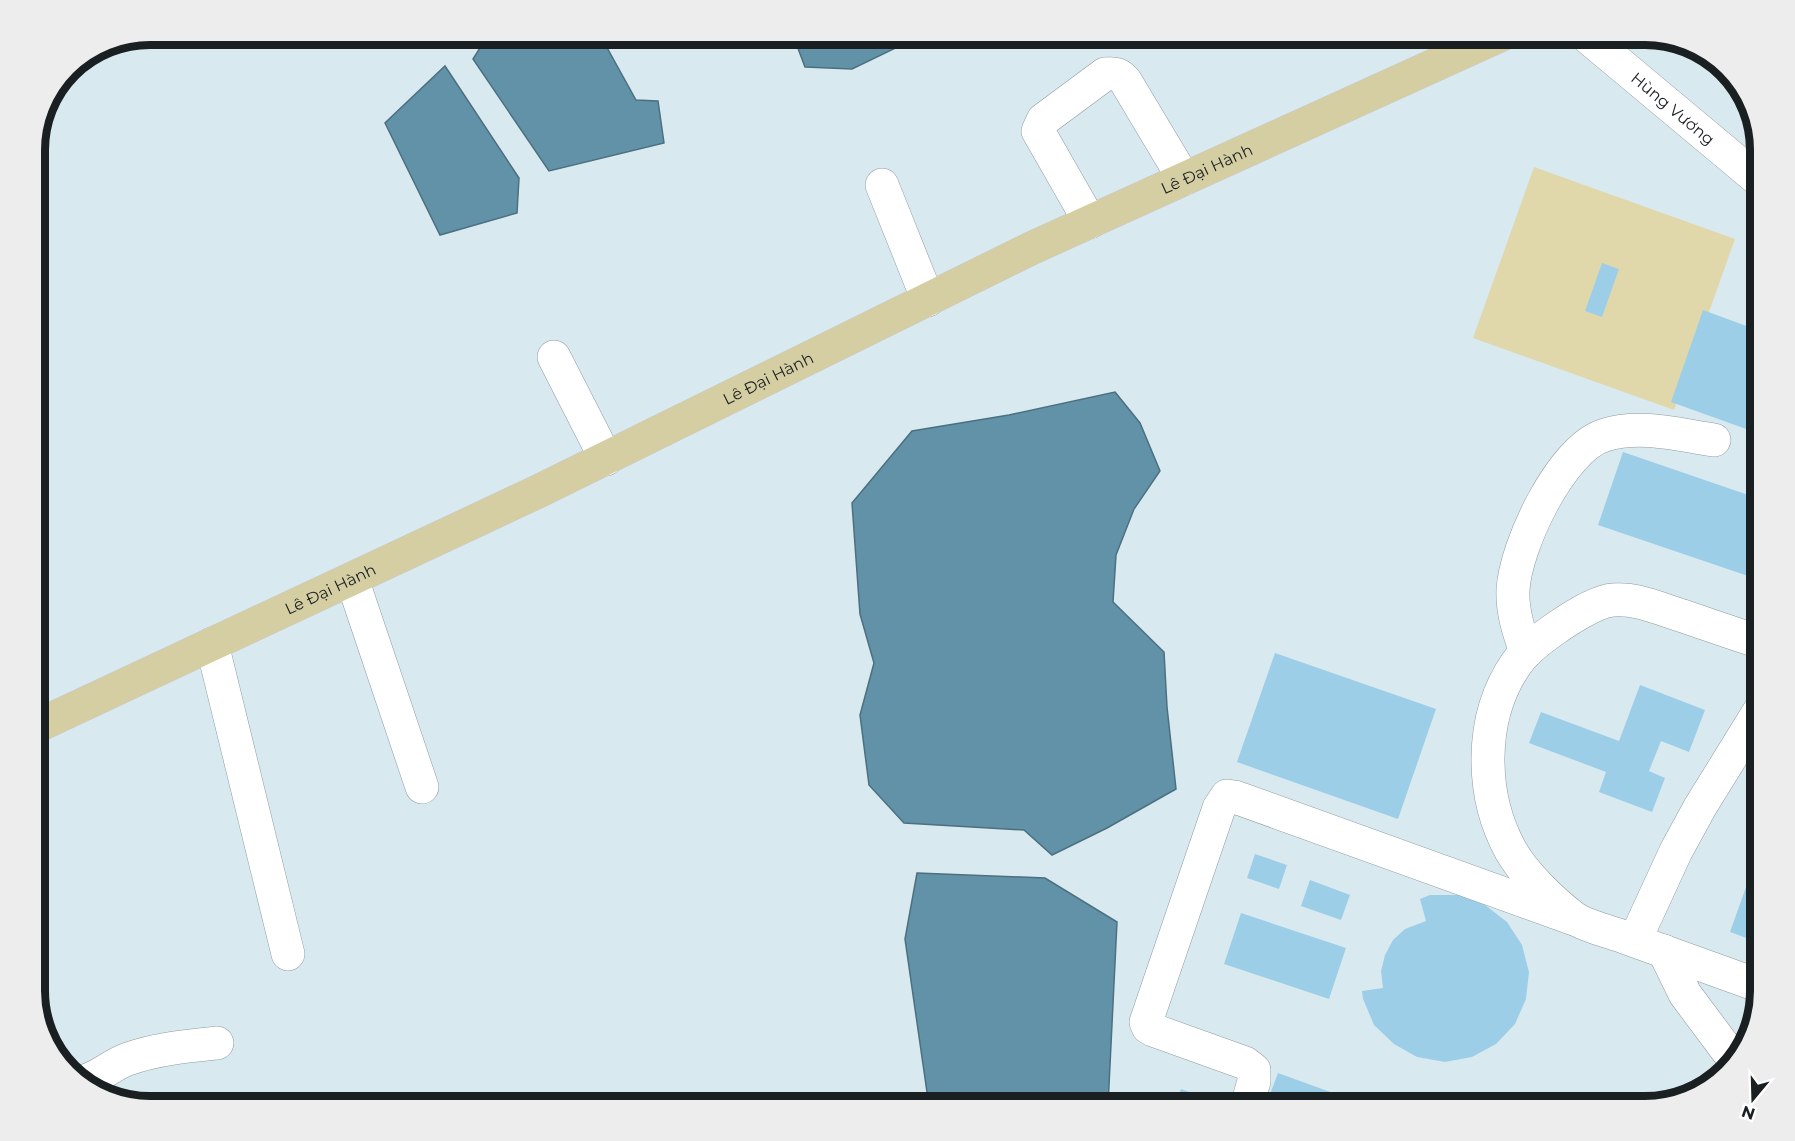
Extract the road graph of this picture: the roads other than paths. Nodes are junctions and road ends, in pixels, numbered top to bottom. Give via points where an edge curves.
1 (1479, 45) edge
2 (1597, 45) edge
3 (1750, 172) edge
4 (1184, 179) junction
5 (882, 185) dead end
6 (1090, 222) junction
7 (927, 300) junction
8 (554, 357) dead end
9 (1714, 441) dead end
10 (606, 459) junction
11 (352, 579) junction
12 (1750, 638) edge
13 (212, 644) junction
14 (1526, 652) junction
15 (45, 722) edge
16 (1750, 727) edge
17 (422, 787) dead end
18 (1574, 919) junction
19 (1649, 946) junction
20 (288, 954) dead end
21 (1750, 982) edge
22 (217, 1043) dead end
23 (1729, 1053) edge
24 (93, 1078) edge
25 (1250, 1096) edge

1 - 4 main road, Lê Đại Hành
2 - 3 street, Hùng Vương
4 - 6 main road, Lê Đại Hành
4 - 6 street via 1126,82 1114,73 1105,74 1043,120 1038,131
5 - 7 street
6 - 7 main road, Lê Đại Hành
7 - 10 main road, Lê Đại Hành
8 - 10 street
9 - 14 street via 1658,431 1606,434 1574,456 1534,520 1516,569 1513,608
10 - 11 main road, Lê Đại Hành
11 - 13 main road, Lê Đại Hành
11 - 17 street
12 - 14 street via 1652,606 1610,600 1557,627
13 - 15 main road, Lê Đại Hành
13 - 20 street
14 - 18 street via 1508,678 1491,728 1487,755 1493,804 1521,866
16 - 19 street via 1676,851
18 - 19 street
18 - 25 street via 1227,796 1219,808 1146,1022 1153,1030 1245,1063 1254,1070
19 - 21 street
19 - 23 street
22 - 24 street via 126,1059

